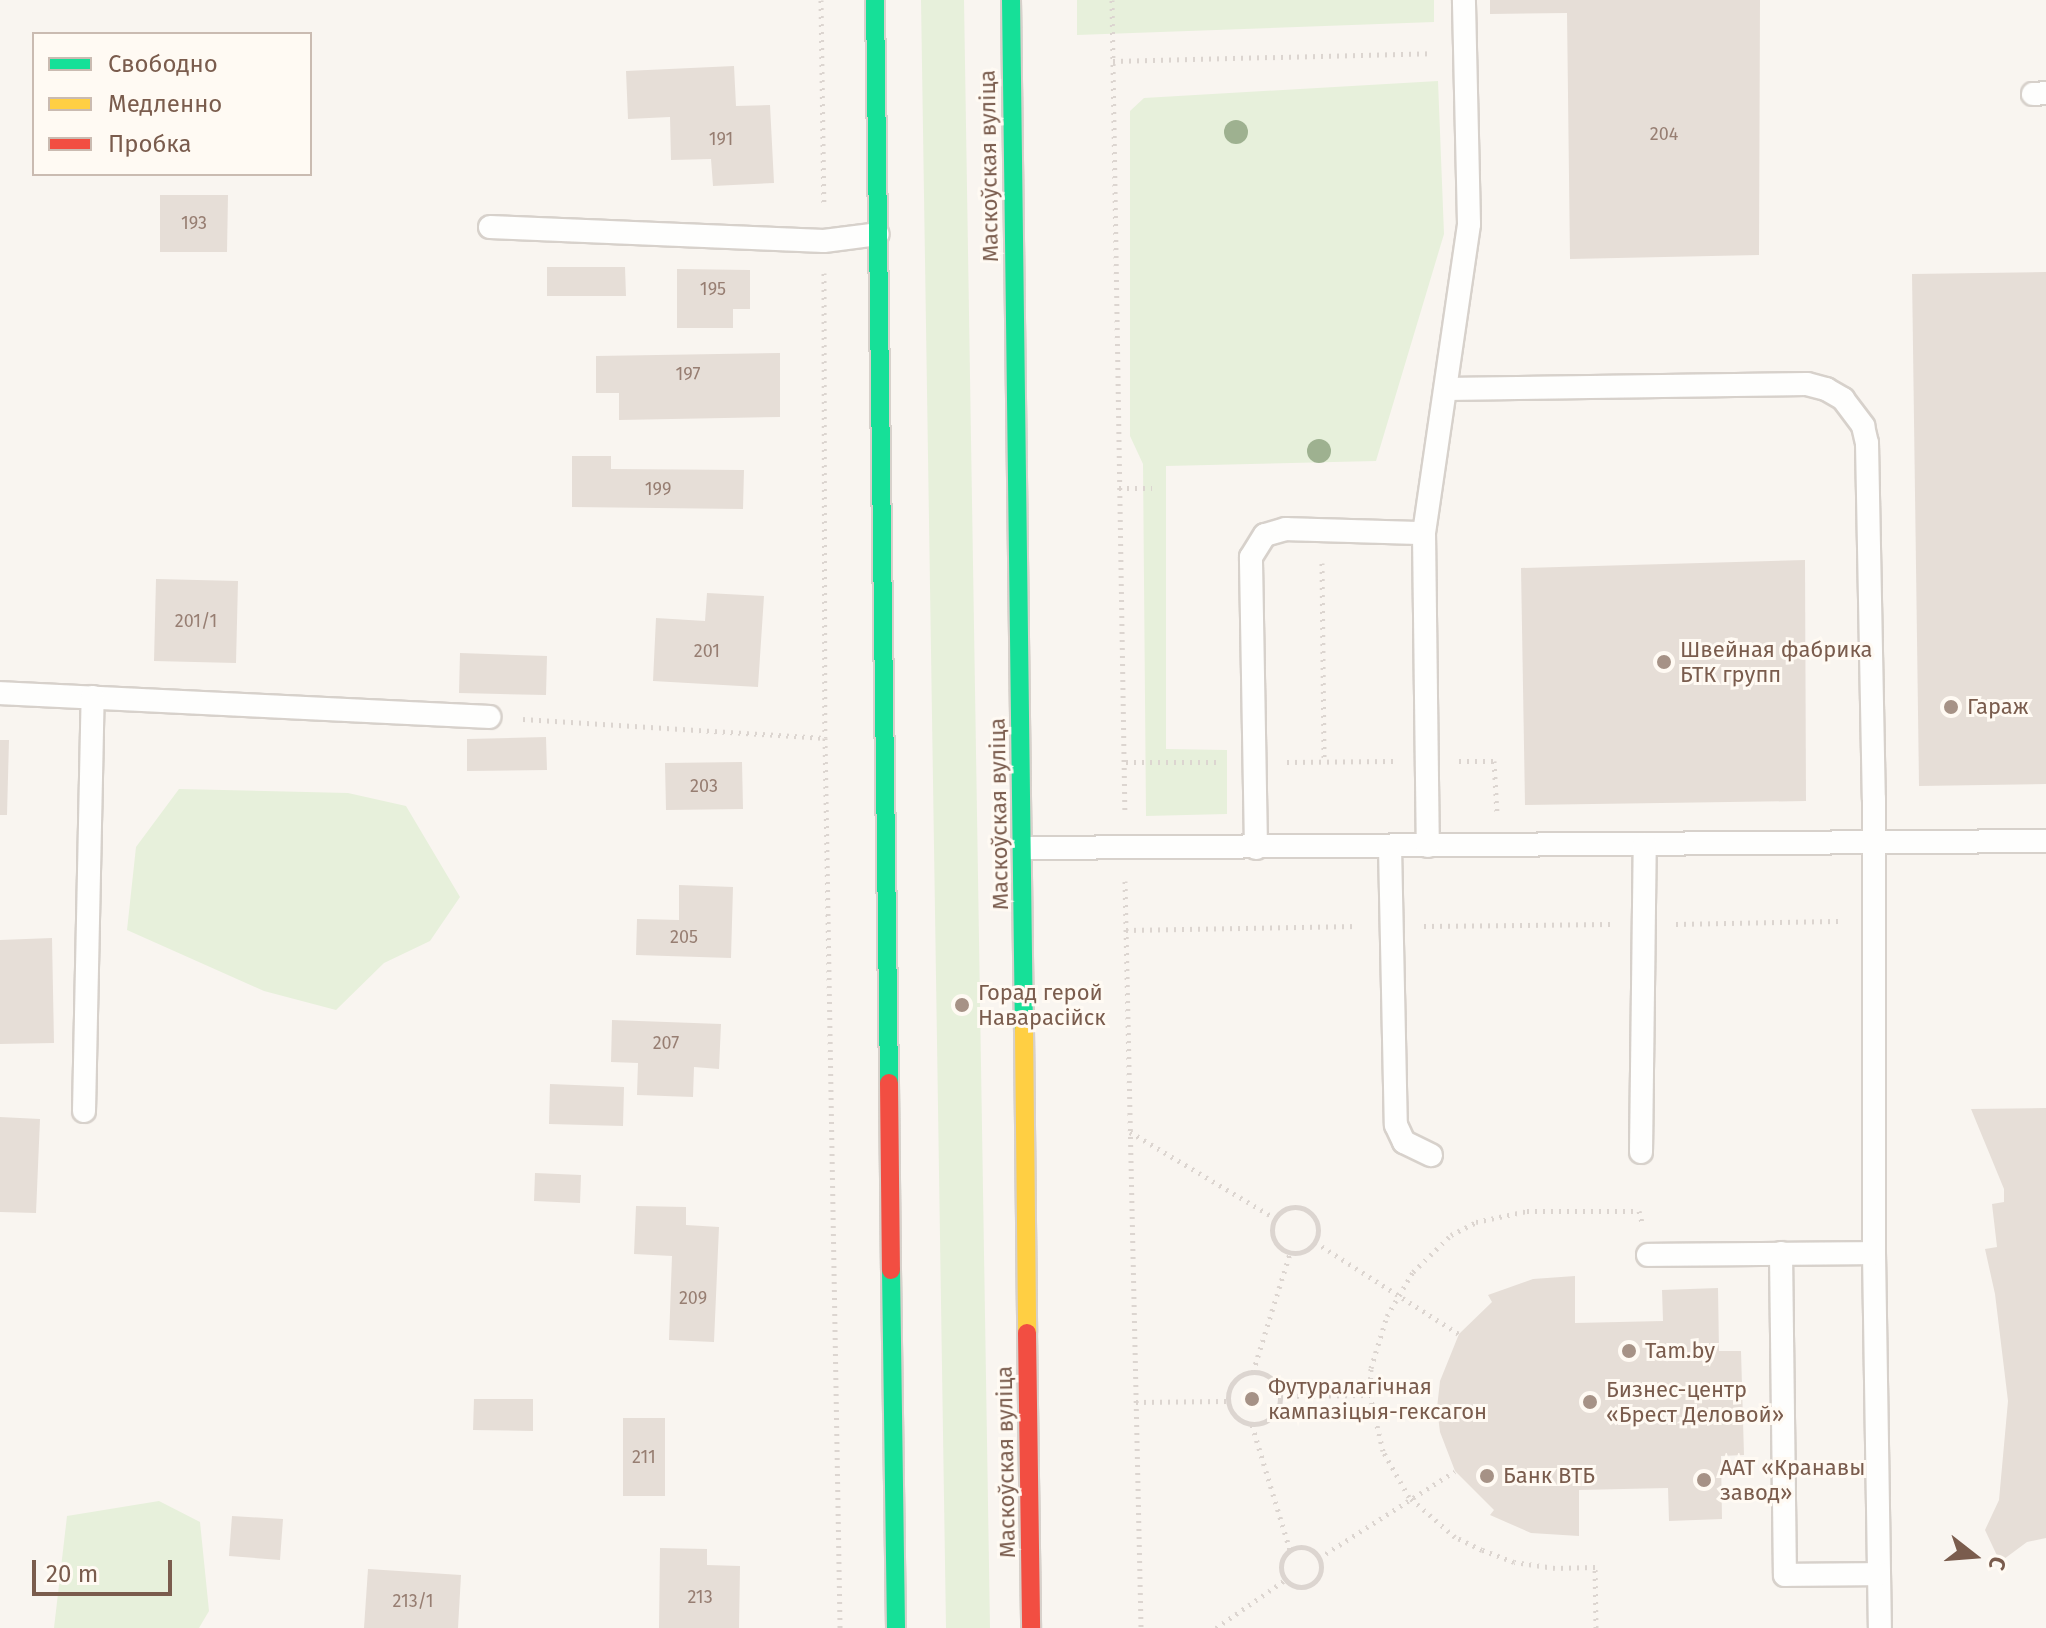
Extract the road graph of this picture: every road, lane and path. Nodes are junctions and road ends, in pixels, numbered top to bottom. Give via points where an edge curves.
1 (821, 0) edge
2 (875, 0) edge
3 (1011, 0) edge
4 (1112, 0) edge
5 (1464, 0) edge
6 (1434, 53) dead end
7 (1113, 61) junction
8 (490, 227) dead end
9 (878, 234) junction
10 (824, 241) junction
11 (1446, 389) junction
12 (1119, 488) junction
13 (1152, 488) dead end
14 (1322, 529) junction
15 (1424, 533) junction
16 (0, 693) edge
17 (93, 697) junction
18 (489, 717) joint
19 (825, 738) junction
20 (1426, 761) junction
21 (1126, 762) junction
22 (1324, 762) junction
23 (1253, 763) junction
24 (1497, 826) dead end
25 (1873, 841) junction
26 (2046, 841) edge
27 (1645, 844) junction
28 (1428, 846) junction
29 (1125, 847) junction
30 (1390, 847) junction
31 (1024, 848) junction
32 (1256, 848) junction
33 (1872, 921) junction
34 (1643, 924) junction
35 (1393, 926) junction
36 (1126, 930) junction
37 (84, 1111) dead end
38 (1130, 1132) junction
39 (1641, 1152) dead end
40 (1431, 1155) dead end
41 (1275, 1218) junction
42 (1315, 1242) junction
43 (1290, 1253) junction
44 (1781, 1253) junction
45 (1874, 1253) junction
46 (1648, 1255) joint
47 (1399, 1292) junction
48 (1459, 1334) dead end
49 (1253, 1372) junction
50 (1370, 1395) junction
51 (1281, 1396) junction
52 (1227, 1401) junction
53 (1136, 1402) junction
54 (1252, 1425) junction
55 (1455, 1471) dead end
56 (1409, 1497) junction
57 (1290, 1550) junction
58 (1319, 1558) junction
59 (1879, 1574) junction
60 (1285, 1580) junction
61 (840, 1628) edge
62 (896, 1628) edge
63 (1031, 1628) edge
64 (1141, 1628) edge
65 (1216, 1628) edge
66 (1596, 1628) edge
67 (1880, 1628) edge

1 - 10 path
2 - 9 main road
3 - 31 main road, Маскоўская вуліца
4 - 7 path
5 - 11 lane via 1469,224
6 - 7 path
7 - 12 path
8 - 10 lane
9 - 10 lane
9 - 62 main road
10 - 19 path
11 - 15 lane
11 - 25 lane via 1807,384 1843,399 1863,426 1867,443
12 - 13 path
12 - 21 path
14 - 15 lane
14 - 22 path
14 - 23 lane via 1275,530 1265,535 1251,557
15 - 20 lane
16 - 17 lane
17 - 18 lane
17 - 37 lane
18 - 19 path
19 - 61 path
20 - 22 path
20 - 24 path via 1494,761
20 - 28 lane
21 - 23 path
21 - 29 path
22 - 23 path
23 - 32 lane
25 - 26 lane
25 - 27 lane
25 - 33 lane
27 - 28 lane
27 - 34 lane
28 - 30 lane
29 - 31 lane
29 - 32 lane
29 - 36 path
30 - 32 lane
30 - 35 lane
31 - 63 main road, Маскоўская вуліца
33 - 34 path
33 - 45 lane
34 - 35 path
34 - 39 lane
35 - 36 path
35 - 40 lane via 1396,1125 1404,1142
36 - 38 path
38 - 41 path
38 - 53 path
41 - 42 path via 1296,1207 1311,1212 1318,1227
41 - 43 path via 1274,1239
42 - 43 path
42 - 47 path
43 - 49 path
44 - 45 lane
44 - 46 lane
44 - 59 lane via 1785,1575
45 - 59 lane
46 - 47 path via 1639,1211 1501,1214 1451,1235
47 - 48 path
47 - 50 path via 1376,1342
49 - 51 path via 1275,1381
49 - 52 path via 1237,1378
50 - 51 path
50 - 56 path via 1383,1451
51 - 54 path via 1276,1414
52 - 53 path
52 - 54 path via 1235,1417
53 - 64 path
54 - 57 path
55 - 56 path
56 - 58 path
56 - 66 path via 1455,1537 1482,1550 1514,1562 1595,1567
57 - 58 path via 1303,1547
57 - 60 path via 1280,1567
58 - 60 path via 1319,1578 1309,1586 1295,1587
59 - 67 lane
60 - 65 path

